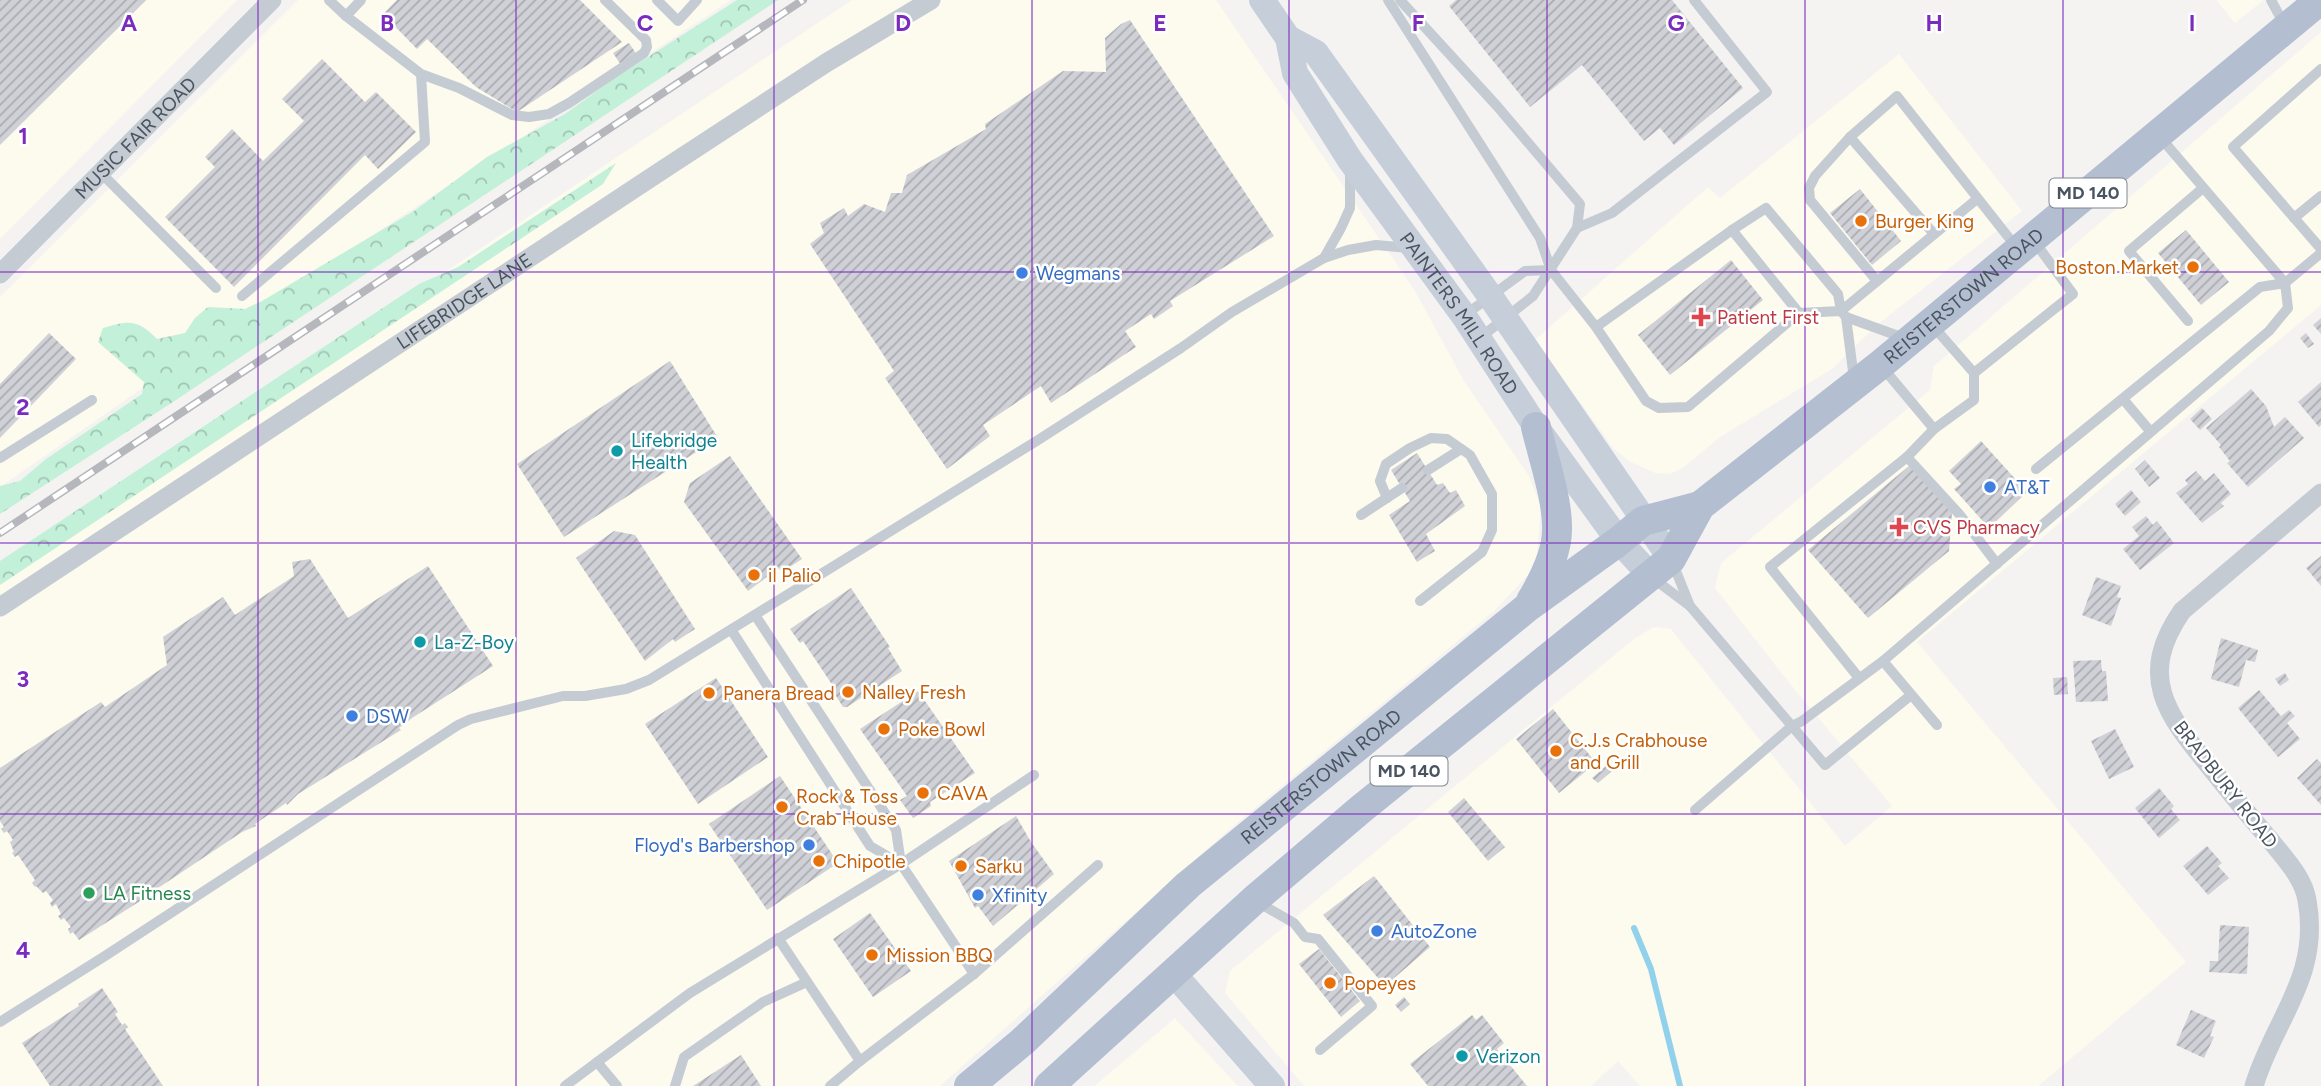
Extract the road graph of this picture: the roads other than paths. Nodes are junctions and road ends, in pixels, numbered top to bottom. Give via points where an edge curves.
1 (272, 0) edge
2 (329, 0) edge
3 (361, 0) edge
4 (605, 0) edge
5 (657, 0) edge
6 (697, 0) edge
7 (932, 0) edge
8 (1262, 0) edge
9 (1388, 0) edge
10 (1399, 0) edge
11 (1694, 0) edge
12 (2271, 0) edge
13 (2320, 0) edge
14 (346, 16) junction
15 (2287, 28) junction
16 (1288, 38) junction
17 (2321, 69) edge
18 (421, 74) junction
19 (2158, 134) junction
20 (1850, 137) junction
21 (1350, 160) junction
22 (101, 173) junction
23 (2203, 188) junction
24 (2321, 196) edge
25 (1978, 199) junction
26 (2294, 218) junction
27 (1577, 228) junction
28 (1732, 230) junction
29 (1934, 234) junction
30 (2025, 244) junction
31 (1413, 248) junction
32 (2321, 251) edge
33 (1324, 258) junction
34 (1552, 270) junction
35 (0, 274) edge
36 (1877, 281) junction
37 (2285, 283) junction
38 (216, 288) dead end
39 (242, 296) dead end
40 (1490, 296) junction
41 (1799, 313) junction
42 (1844, 314) junction
43 (1464, 316) junction
44 (1505, 319) junction
45 (2188, 321) dead end
46 (1596, 327) junction
47 (1920, 332) junction
48 (1480, 339) junction
49 (1880, 365) junction
50 (1974, 373) junction
51 (1855, 385) junction
52 (2123, 399) junction
53 (92, 400) dead end
54 (1536, 428) junction
55 (1934, 429) junction
56 (2150, 431) junction
57 (1461, 449) junction
58 (1907, 457) junction
59 (0, 458) edge
60 (2036, 469) dead end
61 (1428, 470) dead end
62 (1402, 488) dead end
63 (2321, 493) edge
64 (1387, 498) junction
65 (1700, 506) junction
66 (1361, 515) dead end
67 (1643, 521) junction
68 (1619, 541) junction
69 (1997, 564) junction
70 (1661, 567) junction
71 (1420, 601) dead end
72 (1529, 606) junction
73 (1690, 606) junction
74 (0, 607) edge
75 (755, 615) junction
76 (732, 631) junction
77 (1882, 661) junction
78 (1859, 678) junction
79 (1911, 695) junction
80 (1937, 725) dead end
81 (1792, 726) junction
82 (1034, 775) dead end
83 (1695, 810) dead end
84 (901, 864) junction
85 (1098, 865) dead end
86 (2314, 896) edge
87 (1254, 900) junction
88 (778, 937) junction
89 (1173, 973) junction
90 (974, 974) junction
91 (807, 982) junction
92 (0, 1022) edge
93 (1320, 1050) dead end
94 (860, 1061) junction
95 (597, 1062) junction
96 (567, 1085) edge
97 (617, 1086) edge
98 (675, 1086) edge
99 (830, 1086) edge
100 (969, 1086) edge
101 (1049, 1086) edge
102 (1272, 1086) edge
103 (2254, 1086) edge

1 - 22 street, MUSIC FAIR ROAD
2 - 14 lane
3 - 14 lane
4 - 18 lane via 640,33 647,47 549,114 512,115
5 - 6 lane via 678,20
7 - 74 street, LIFEBRIDGE LANE via 826,63
8 - 16 main road, PAINTERS MILL ROAD
9 - 34 lane via 1540,238
10 - 27 lane via 1580,204
11 - 27 lane via 1767,92 1612,213
12 - 15 lane
13 - 15 main road, REISTERSTOWN ROAD / MD 140
14 - 18 lane
15 - 19 main road, REISTERSTOWN ROAD / MD 140
16 - 21 main road, PAINTERS MILL ROAD via 1295,73
16 - 40 main road, PAINTERS MILL ROAD via 1316,53
17 - 26 lane via 2233,147
18 - 39 lane via 425,142
19 - 23 lane
19 - 30 main road, REISTERSTOWN ROAD / MD 140
20 - 25 lane via 1897,96
20 - 29 lane
20 - 36 lane via 1815,176 1810,200
21 - 31 main road, PAINTERS MILL ROAD
21 - 33 lane via 1350,208
22 - 35 street, MUSIC FAIR ROAD
22 - 38 lane
23 - 37 lane
23 - 45 lane via 2129,251
24 - 26 lane
25 - 29 lane
25 - 30 lane
26 - 32 lane
27 - 34 lane
28 - 41 lane
28 - 42 lane via 1766,208 1838,294
28 - 46 lane
29 - 36 lane
30 - 47 main road, REISTERSTOWN ROAD / MD 140
30 - 50 lane via 2073,294
31 - 33 lane via 1376,245
31 - 43 main road, PAINTERS MILL ROAD
32 - 37 lane
33 - 75 lane
34 - 40 lane via 1525,271
34 - 44 lane via 1533,296
34 - 46 lane
36 - 42 lane
37 - 52 lane via 2260,287
37 - 56 lane via 2288,308 2269,331
40 - 43 lane
40 - 44 main road, PAINTERS MILL ROAD
41 - 42 lane
41 - 46 lane via 1699,399 1688,407 1672,409 1646,401
42 - 47 lane
42 - 51 lane
43 - 48 main road, PAINTERS MILL ROAD
44 - 48 lane
44 - 67 main road, PAINTERS MILL ROAD
47 - 49 main road, REISTERSTOWN ROAD / MD 140
47 - 50 lane
48 - 54 main road, PAINTERS MILL ROAD
49 - 51 main road, REISTERSTOWN ROAD / MD 140
49 - 55 lane
50 - 55 lane via 1974,400
51 - 65 main road, REISTERSTOWN ROAD / MD 140
52 - 56 lane
52 - 60 lane
53 - 59 lane
54 - 68 main road, PAINTERS MILL ROAD
54 - 72 main road via 1557,530 1546,572
55 - 58 lane
56 - 69 lane
57 - 61 lane
57 - 64 lane via 1447,439 1431,438 1410,447 1385,464 1380,481
57 - 71 lane via 1470,455 1492,494 1492,530 1482,552
58 - 69 lane
58 - 78 lane via 1770,567
62 - 64 lane
63 - 86 street, BRADBURY ROAD via 2182,611 2171,628 2160,685 2180,732
64 - 66 lane
65 - 67 main road, REISTERSTOWN ROAD / MD 140
65 - 70 main road, REISTERSTOWN ROAD / MD 140
67 - 68 main road, REISTERSTOWN ROAD / MD 140
67 - 70 main road, PAINTERS MILL ROAD
68 - 70 main road, PAINTERS MILL ROAD
68 - 72 main road, REISTERSTOWN ROAD / MD 140
69 - 77 lane
70 - 73 lane
70 - 73 lane
70 - 87 main road, REISTERSTOWN ROAD / MD 140
72 - 100 main road, REISTERSTOWN ROAD / MD 140 via 1188,884 1071,997
73 - 81 lane
75 - 76 lane
75 - 84 lane via 896,830
76 - 84 lane via 870,846
76 - 92 lane via 626,689 563,695 458,725
77 - 78 lane
77 - 79 lane
78 - 81 lane
79 - 80 lane
79 - 81 lane via 1825,765
81 - 83 lane
82 - 84 lane
84 - 88 lane
84 - 90 lane
85 - 90 lane
86 - 103 street, BRADBURY ROAD via 2299,989
87 - 89 main road, REISTERSTOWN ROAD / MD 140
87 - 93 lane via 1294,923 1305,937 1318,939 1372,1006
88 - 91 lane
88 - 95 lane via 690,993
89 - 101 main road, REISTERSTOWN ROAD / MD 140
89 - 102 main road
90 - 94 lane
91 - 94 lane
91 - 98 lane via 762,1002 684,1057
94 - 99 lane
95 - 96 lane
95 - 97 lane

